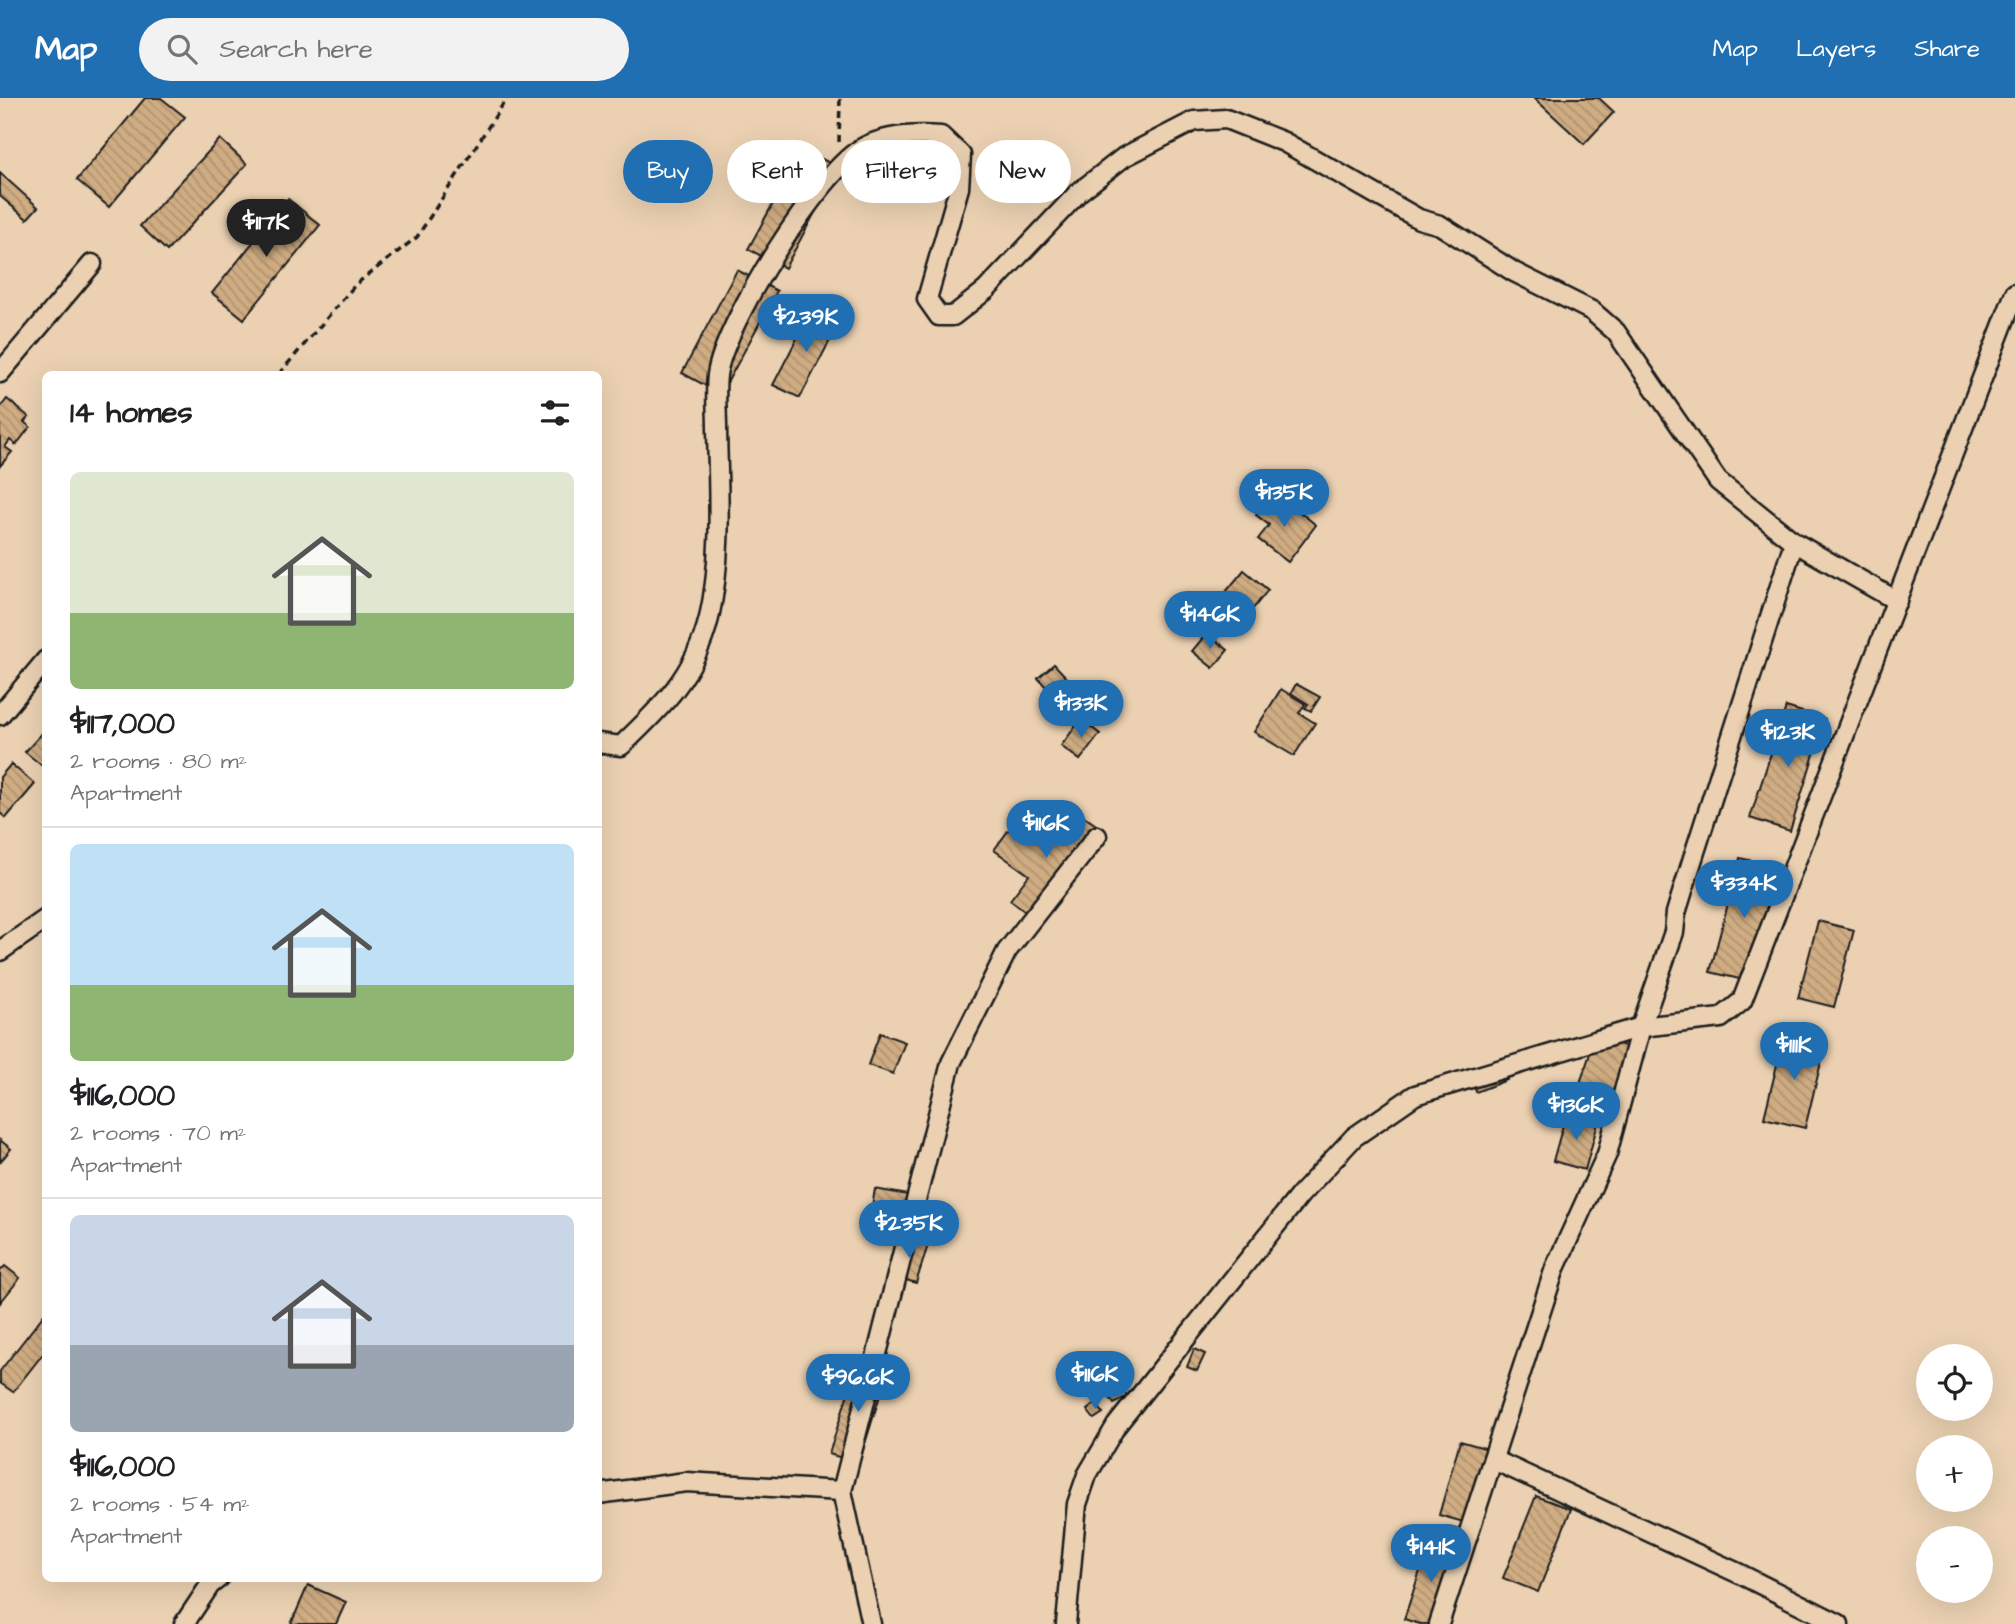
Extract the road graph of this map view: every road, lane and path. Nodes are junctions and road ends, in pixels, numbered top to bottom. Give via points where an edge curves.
1 (507, 98) edge
2 (840, 98) edge
3 (888, 140) edge
4 (945, 140) edge
5 (841, 165) joint
6 (955, 203) edge
7 (92, 264) dead end
8 (2015, 293) edge
9 (282, 371) edge
10 (0, 373) edge
11 (1794, 542) junction
12 (1897, 601) junction
13 (42, 665) edge
14 (0, 715) edge
15 (602, 744) edge
16 (1097, 836) dead end
17 (42, 922) edge
18 (0, 950) edge
19 (1641, 1027) junction
20 (1494, 1460) junction
21 (842, 1491) junction
22 (602, 1493) edge
23 (214, 1582) edge
24 (184, 1624) edge
25 (871, 1624) edge
26 (1066, 1624) edge
27 (1439, 1624) edge
28 (1839, 1624) edge

1 - 9 path via 417,237 356,284
2 - 5 path
3 - 4 street via 909,134
5 - 15 street via 754,287 729,335 717,374 718,536 709,617 698,650 676,692 621,747
6 - 11 street via 928,299 939,316 953,316 986,290 1088,185 1125,157 1194,121 1226,119 1284,142 1592,311 1616,332 1718,481
7 - 10 street
8 - 12 street
11 - 12 street
11 - 19 street
12 - 19 street via 1742,1001 1721,1018
13 - 14 street
16 - 21 street via 1007,951 951,1063
17 - 18 street
19 - 20 street via 1607,1154 1555,1268
19 - 26 street via 1415,1095 1354,1137 1300,1195 1116,1426 1087,1475 1077,1504
20 - 27 street
20 - 28 street
21 - 22 street via 685,1482
21 - 25 street
23 - 24 street

